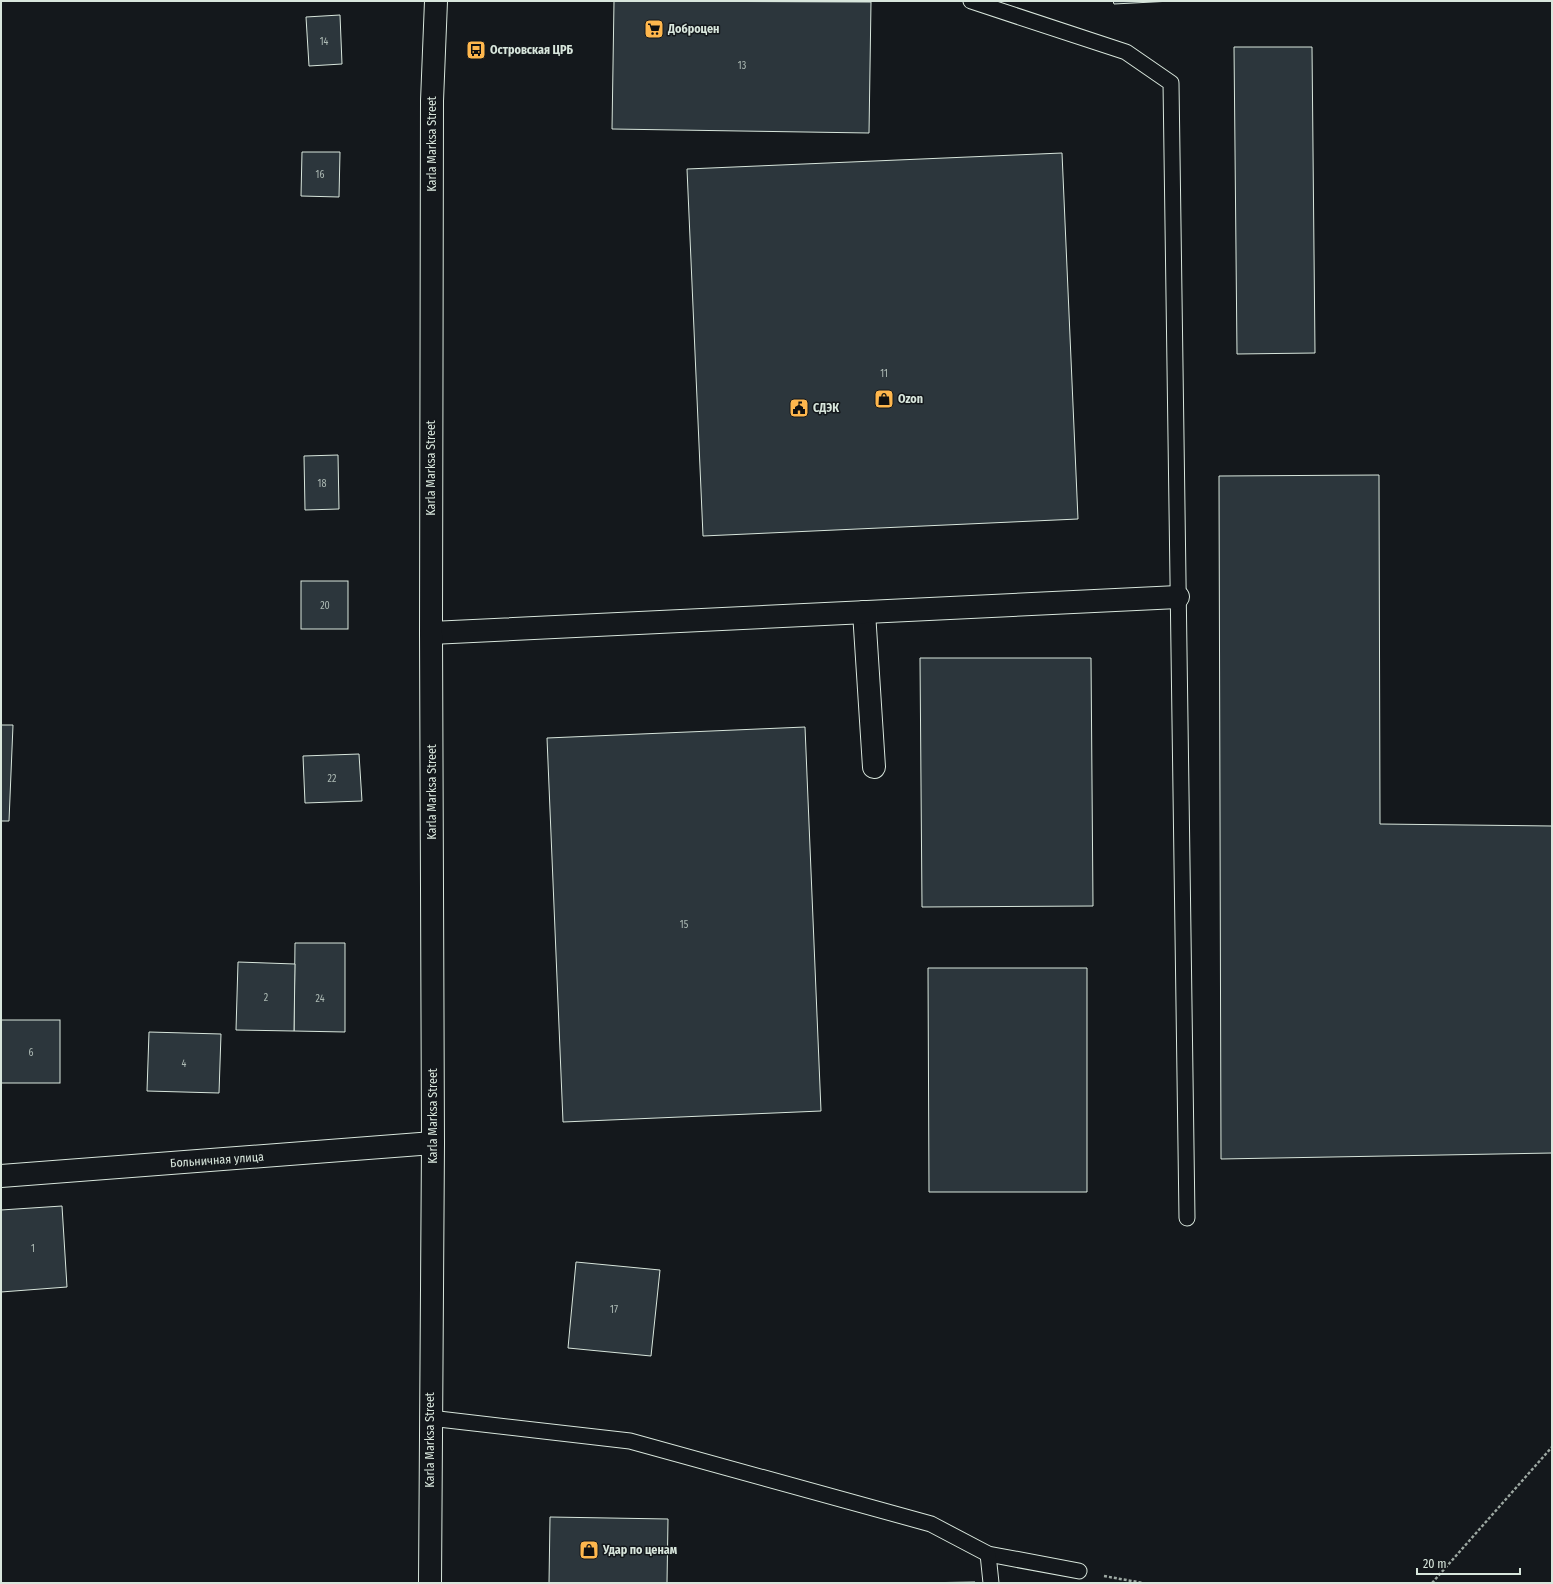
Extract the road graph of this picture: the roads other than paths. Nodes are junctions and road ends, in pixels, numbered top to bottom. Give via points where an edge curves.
1 (436, 1) edge
2 (972, 1) edge
3 (1178, 597) junction
4 (864, 612) junction
5 (431, 633) junction
6 (874, 767) dead end
7 (433, 1144) junction
8 (1, 1176) edge
9 (1187, 1218) dead end
10 (430, 1418) junction
11 (988, 1554) junction
12 (1079, 1571) road end
13 (430, 1583) edge
14 (991, 1583) edge

1 - 5 main road, Karla Marksa Street via 432,101
2 - 3 lane via 1126,52 1171,83
3 - 4 main road
3 - 9 lane
4 - 5 main road
4 - 6 main road
5 - 7 main road, Karla Marksa Street
7 - 8 main road, Больничная улица
7 - 10 main road, Karla Marksa Street
10 - 11 lane via 630,1441 932,1524
10 - 13 main road, Karla Marksa Street
11 - 12 lane
11 - 14 lane

